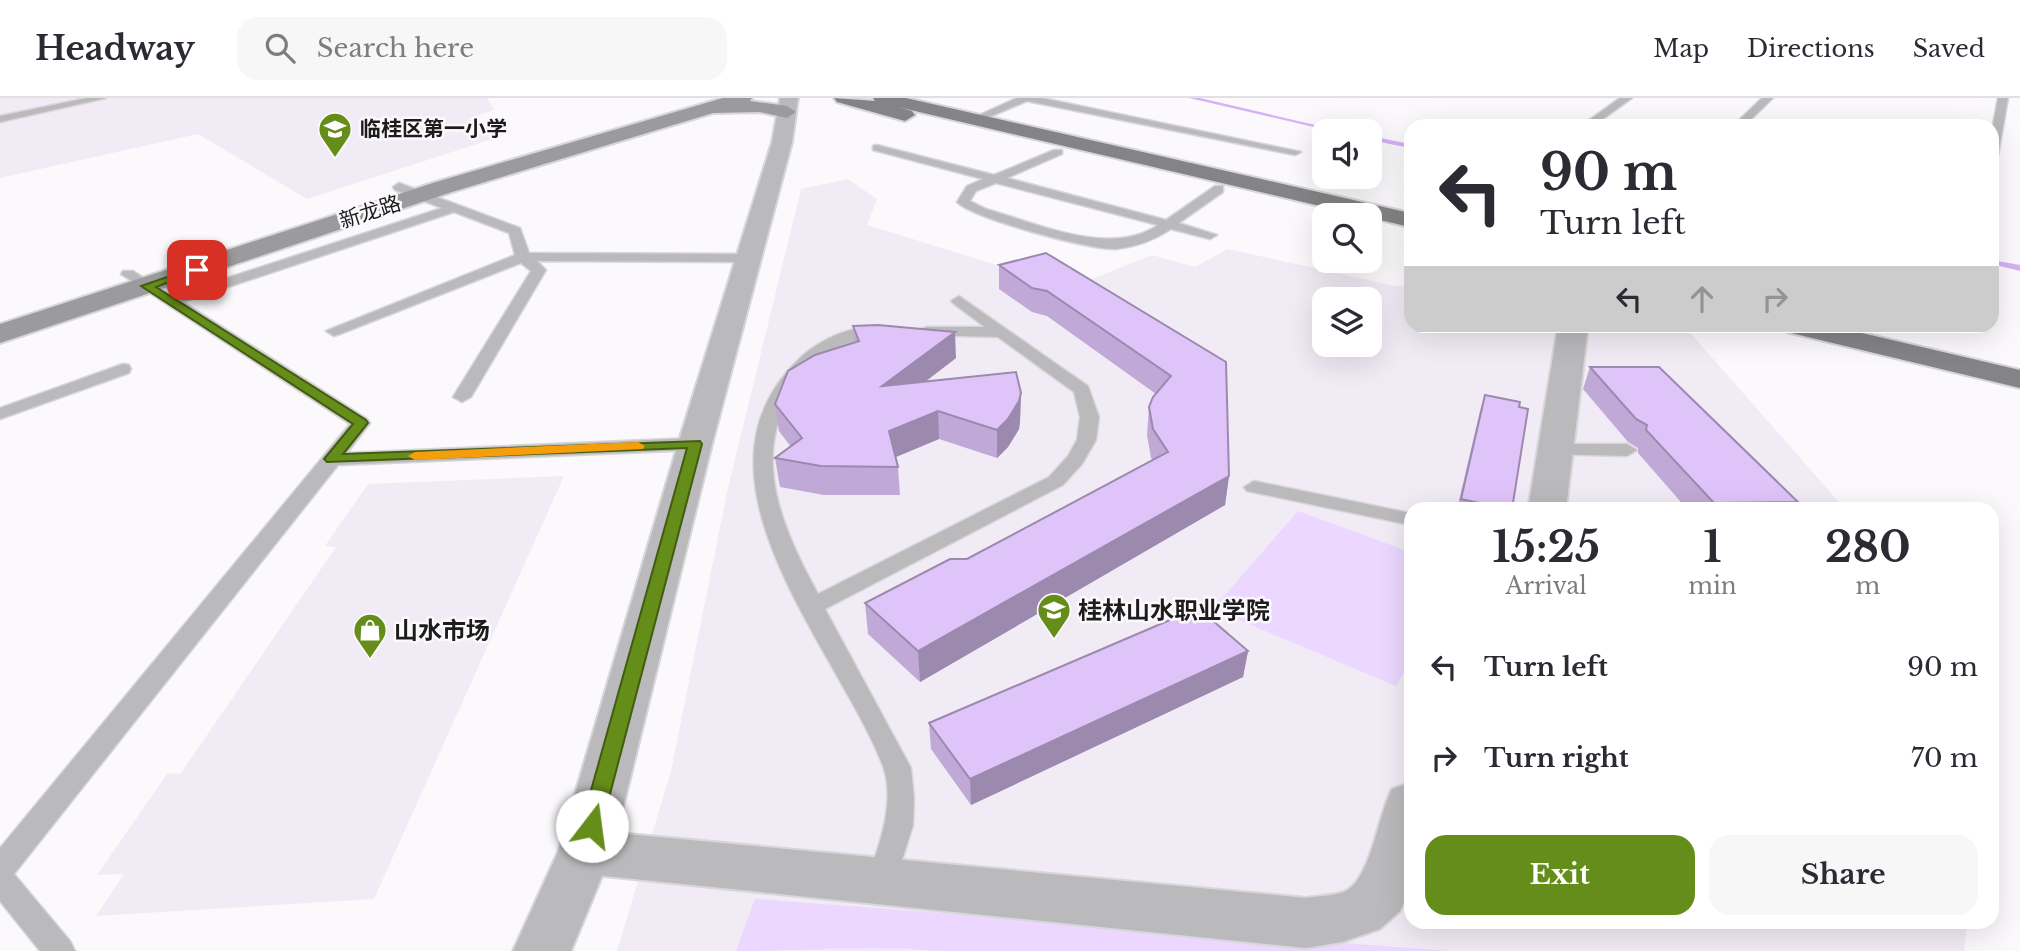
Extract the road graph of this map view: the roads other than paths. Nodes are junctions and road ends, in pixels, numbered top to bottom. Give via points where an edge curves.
1 (101, 98) edge
2 (743, 98) edge
3 (843, 98) edge
4 (882, 98) edge
5 (1027, 98) edge
6 (1627, 98) edge
7 (1768, 98) edge
8 (2003, 98) edge
9 (675, 102) edge
10 (703, 104) edge
11 (788, 105) edge
12 (27, 114) junction
13 (0, 119) edge
14 (1596, 119) edge
15 (1746, 119) edge
16 (1999, 119) edge
17 (971, 121) junction
18 (0, 129) edge
19 (877, 148) dead end
20 (1058, 152) junction
21 (1295, 152) dead end
22 (995, 179) junction
23 (1219, 189) junction
24 (410, 191) junction
25 (455, 208) junction
26 (1312, 210) edge
27 (1404, 219) edge
28 (1167, 224) junction
29 (1382, 227) edge
30 (1404, 232) edge
31 (1210, 235) dead end
32 (523, 257) junction
33 (749, 258) junction
34 (137, 280) junction
35 (171, 301) junction
36 (959, 301) dead end
37 (0, 315) edge
38 (334, 331) dead end
39 (1001, 332) junction
40 (1572, 333) edge
41 (1826, 333) edge
42 (1900, 333) edge
43 (0, 334) edge
44 (2020, 360) edge
45 (123, 369) dead end
46 (2020, 379) edge
47 (462, 397) dead end
48 (0, 414) edge
49 (695, 444) junction
50 (1555, 450) junction
51 (1627, 450) dead end
52 (332, 459) junction
53 (1254, 487) dead end
54 (1547, 502) edge
55 (1404, 518) edge
56 (813, 606) junction
57 (1404, 824) edge
58 (585, 852) junction
59 (0, 870) edge
60 (0, 879) edge
61 (883, 880) junction
62 (59, 951) edge
63 (542, 951) edge

1 - 12 lane
2 - 10 main road, 新龙路
3 - 20 main road
4 - 17 main road
5 - 17 lane
5 - 21 lane
6 - 14 lane
7 - 15 lane
8 - 16 lane
9 - 10 main road, 新龙路
9 - 24 main road, 新龙路
10 - 11 main road
10 - 24 main road, 新龙路
11 - 33 street
12 - 13 lane
12 - 18 lane
17 - 27 main road
19 - 22 lane
20 - 22 lane
20 - 23 main road
22 - 28 lane
22 - 28 lane via 971,189 964,195 964,205 1102,244 1140,241
23 - 26 main road
23 - 28 lane
24 - 25 lane
24 - 34 main road, 新龙路
25 - 32 lane via 515,231
25 - 35 lane
28 - 31 lane
29 - 30 main road
32 - 33 lane
32 - 38 lane
32 - 47 lane via 539,270
33 - 49 street
34 - 35 lane
34 - 37 main road, 新龙路
34 - 43 main road, 新龙路
35 - 52 lane via 361,423
36 - 39 lane
39 - 56 lane via 850,336 823,346 787,384 768,419 762,478 765,502 782,550
39 - 56 lane via 1082,390 1091,429 1079,458 1056,481
40 - 50 street
41 - 46 main road
42 - 44 main road
45 - 48 lane
49 - 52 lane
49 - 58 street
50 - 51 lane
50 - 54 street
52 - 59 lane
53 - 55 lane
56 - 61 lane via 897,768 903,797 900,827
57 - 61 street via 1391,869 1375,901 1346,917 1306,923
58 - 61 street
58 - 63 street
60 - 62 lane

